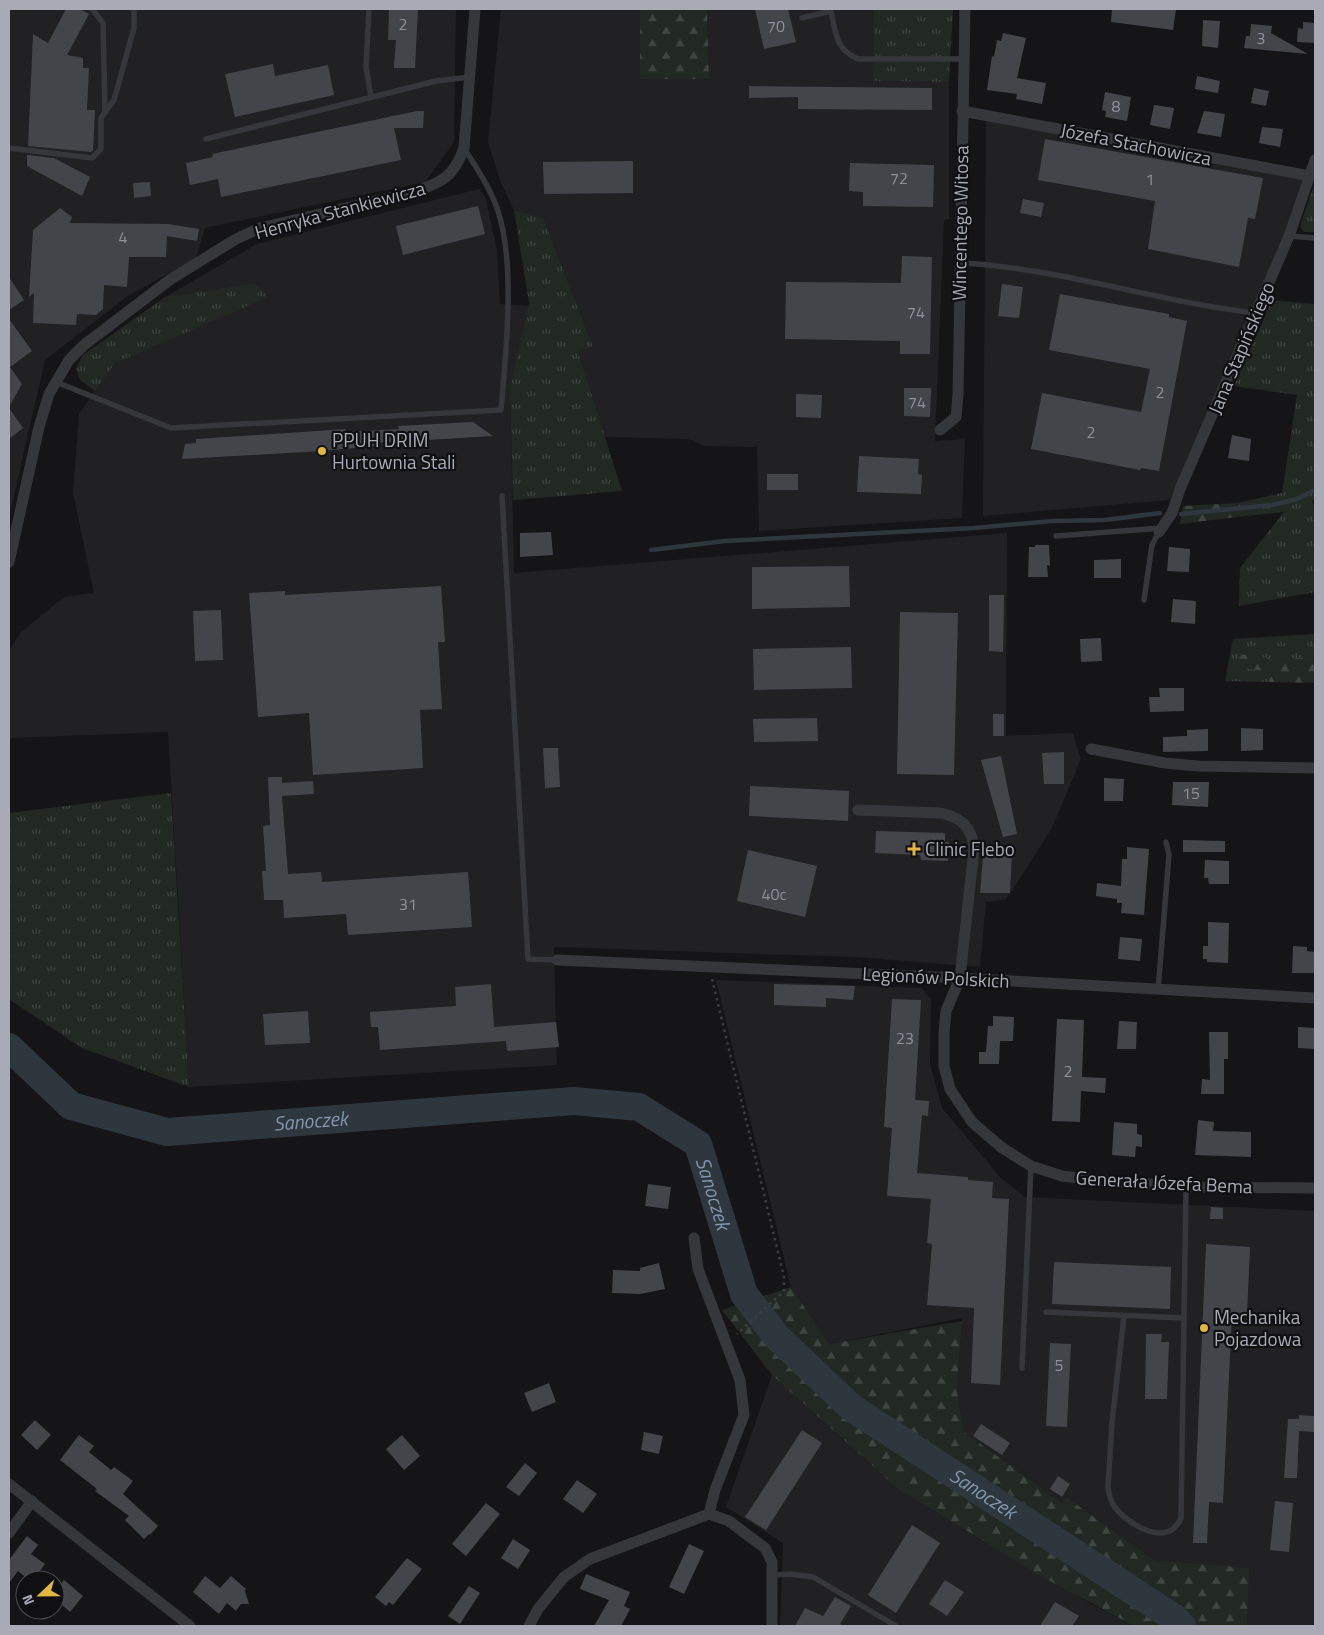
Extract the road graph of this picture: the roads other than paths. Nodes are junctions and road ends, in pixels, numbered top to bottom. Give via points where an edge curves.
1 (92, 9) edge
2 (134, 9) edge
3 (369, 9) edge
4 (475, 9) edge
5 (965, 9) edge
6 (802, 18) dead end
7 (964, 59) junction
8 (470, 77) junction
9 (371, 97) junction
10 (962, 111) junction
11 (105, 112) junction
12 (206, 139) dead end
13 (9, 148) edge
14 (464, 148) junction
15 (1315, 160) edge
16 (1310, 176) junction
17 (1289, 236) junction
18 (1315, 238) edge
19 (960, 263) junction
20 (1256, 313) junction
21 (56, 382) junction
22 (940, 430) dead end
23 (502, 496) dead end
24 (1160, 530) junction
25 (1056, 536) dead end
26 (9, 562) edge
27 (1144, 600) dead end
28 (1090, 749) dead end
29 (1315, 768) edge
30 (858, 810) dead end
31 (1166, 842) dead end
32 (557, 960) joint
33 (960, 978) junction
34 (1158, 990) junction
35 (1315, 998) edge
36 (1031, 1166) junction
37 (1186, 1186) junction
38 (1315, 1188) edge
39 (694, 1238) dead end
40 (1046, 1312) dead end
41 (1124, 1316) junction
42 (1184, 1318) junction
43 (1022, 1368) dead end
44 (9, 1484) edge
45 (32, 1502) junction
46 (709, 1514) junction
47 (9, 1533) edge
48 (772, 1575) junction
49 (190, 1626) edge
50 (529, 1626) edge
51 (772, 1626) edge
52 (896, 1626) edge

1 - 11 lane via 103,22
2 - 11 lane via 134,28 114,100
3 - 9 lane via 366,67
4 - 8 street, Henryka Stankiewicza
5 - 7 street, Wincentego Witosa
6 - 7 lane via 831,11 839,44 846,54 858,59
7 - 10 street, Wincentego Witosa
8 - 9 lane via 436,80
8 - 14 street, Henryka Stankiewicza
9 - 12 lane
10 - 16 street, Józefa Stachowicza
10 - 19 street, Wincentego Witosa
11 - 13 lane via 101,118 101,149 92,158
14 - 21 street, Henryka Stankiewicza via 451,174 438,184 260,228 213,252 171,279 84,345 69,360
14 - 21 lane via 487,185 505,237 507,308 501,410 171,428
15 - 16 street, Jana Stapińskiego
16 - 17 street, Jana Stapińskiego
17 - 18 lane
17 - 20 street, Jana Stapińskiego
19 - 20 lane via 999,265 1210,308
19 - 22 street, Wincentego Witosa via 956,417
20 - 24 street, Jana Stapińskiego via 1172,513
21 - 26 street, Henryka Stankiewicza via 39,427
23 - 32 lane via 528,959
24 - 25 lane
24 - 27 lane via 1152,545
28 - 29 street via 1197,766
30 - 33 street, Generała Józefa Bema via 941,813 954,816 968,827 974,849
31 - 34 lane via 1169,855
32 - 33 street, Legionów Polskich
33 - 34 street, Legionów Polskich
33 - 36 street, Generała Józefa Bema via 946,1010 944,1066 950,1089 972,1122 1001,1147
34 - 35 street, Legionów Polskich
36 - 37 street, Generała Józefa Bema via 1062,1176
36 - 43 lane
37 - 38 street, Generała Józefa Bema
37 - 42 lane
39 - 46 street via 698,1269 740,1380 744,1414
40 - 41 lane
41 - 42 lane
41 - 42 lane via 1112,1422 1109,1492 1113,1505 1119,1511 1140,1527 1161,1534 1177,1528 1181,1518
44 - 45 street
45 - 47 street
45 - 49 street
46 - 48 street via 729,1521 765,1548 772,1562
46 - 50 street via 590,1559 564,1577 538,1609
48 - 51 street
48 - 52 lane via 813,1577

